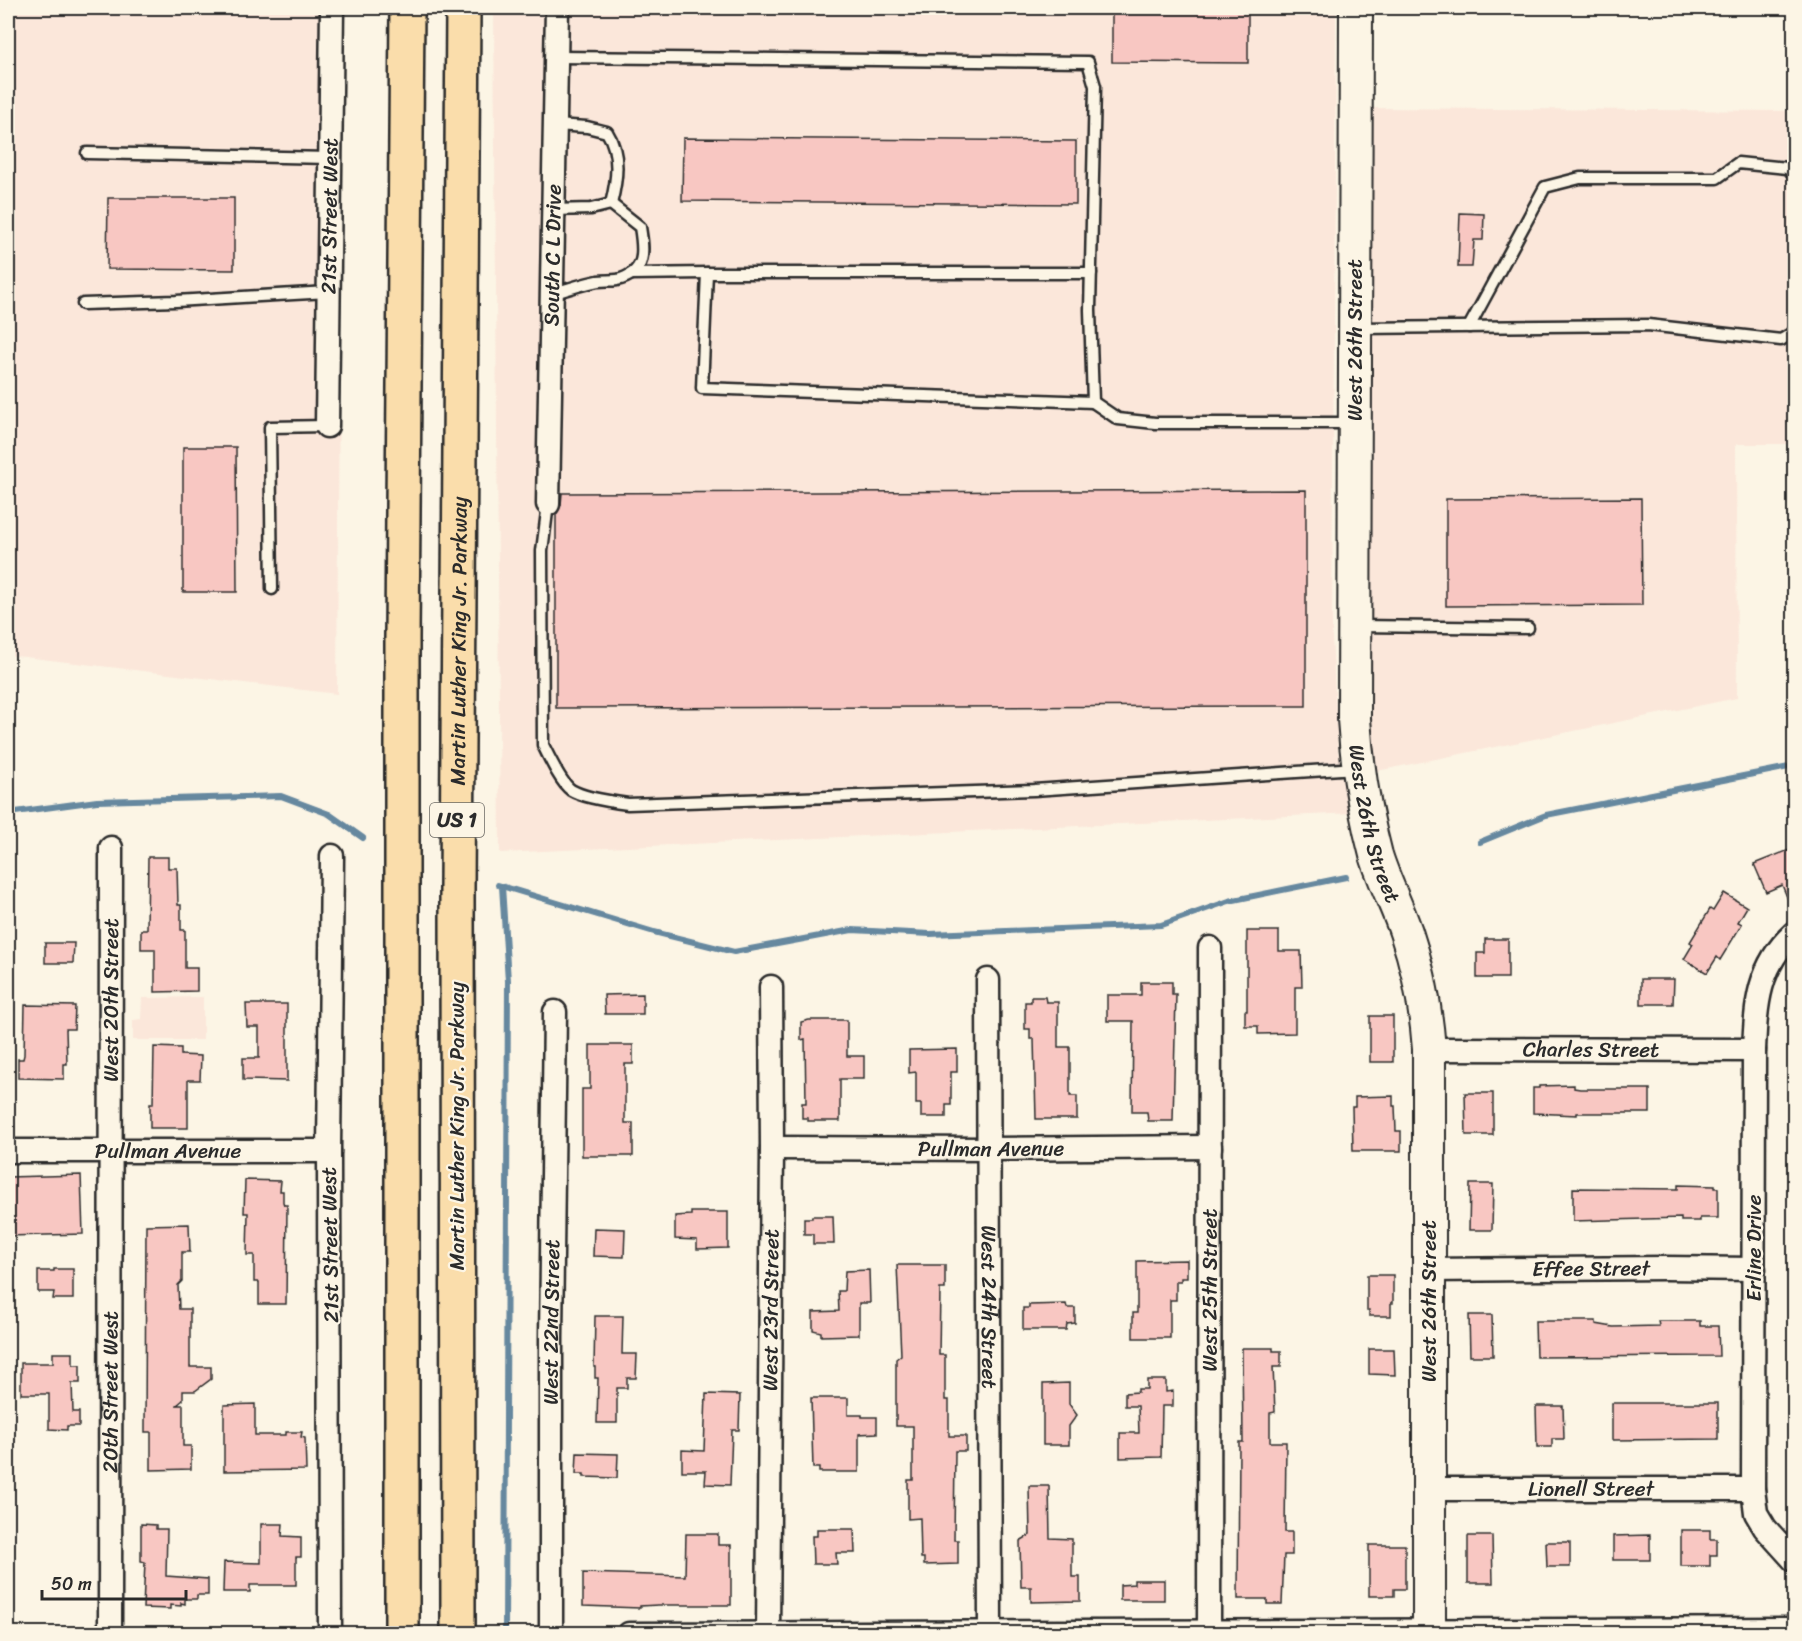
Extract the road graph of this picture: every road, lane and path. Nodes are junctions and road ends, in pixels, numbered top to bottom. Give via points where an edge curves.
1 (332, 8) edge
2 (407, 8) edge
3 (463, 8) edge
4 (556, 8) edge
5 (1356, 8) edge
6 (556, 57) junction
7 (555, 125) junction
8 (87, 153) dead end
9 (330, 158) junction
10 (1794, 174) edge
11 (611, 204) junction
12 (553, 210) junction
13 (707, 273) junction
14 (1091, 273) junction
15 (631, 274) junction
16 (328, 292) junction
17 (552, 294) junction
18 (83, 304) dead end
19 (1469, 327) junction
20 (1355, 328) junction
21 (1794, 332) edge
22 (1093, 402) junction
23 (1354, 423) junction
24 (327, 426) joint
25 (548, 504) joint
26 (272, 589) dead end
27 (1354, 626) junction
28 (1528, 628) dead end
29 (1357, 767) junction
30 (111, 848) dead end
31 (332, 856) dead end
32 (1794, 933) edge
33 (1210, 948) dead end
34 (988, 980) dead end
35 (771, 987) dead end
36 (555, 1012) dead end
37 (1429, 1049) junction
38 (1754, 1050) junction
39 (1210, 1147) junction
40 (772, 1148) junction
41 (989, 1149) junction
42 (8, 1151) edge
43 (329, 1151) junction
44 (110, 1152) junction
45 (1754, 1269) junction
46 (1429, 1270) junction
47 (1429, 1489) junction
48 (1753, 1490) junction
49 (1794, 1560) edge
50 (1794, 1629) edge
51 (1648, 1631) edge
52 (1429, 1632) edge
53 (768, 1633) edge
54 (990, 1633) edge
55 (1209, 1633) edge
56 (110, 1634) edge
57 (330, 1634) edge
58 (402, 1634) edge
59 (458, 1634) edge
60 (551, 1634) edge
61 (629, 1634) edge

1 - 9 street, 21st Street West
2 - 58 highway, US 1 via 402,625
3 - 59 highway, Martin Luther King Jr. Parkway / US 1 via 457,877
4 - 6 street, South C L Drive
5 - 20 main road, West 26th Street
6 - 7 street, South C L Drive
6 - 14 lane via 1088,62 1095,86
7 - 11 lane via 607,132 614,143 617,162
7 - 12 street, South C L Drive
8 - 9 lane
9 - 16 street, 21st Street West
10 - 19 lane via 1787,168 1738,163 1717,178 1580,178 1545,187
11 - 12 lane
11 - 15 lane via 640,227 644,248 641,266
12 - 17 street, South C L Drive
13 - 14 lane
13 - 15 lane
13 - 22 lane via 702,388
14 - 22 lane
15 - 17 lane
16 - 18 lane
16 - 24 street, 21st Street West
17 - 25 street, South C L Drive
19 - 20 lane
19 - 21 lane via 1648,325 1781,340
20 - 23 main road, West 26th Street
22 - 23 lane via 1118,419 1155,423
23 - 27 main road, West 26th Street
24 - 26 lane via 270,427
25 - 29 lane via 542,551 543,745 571,789 605,801 639,804 1034,790
27 - 28 lane
27 - 29 main road, West 26th Street
29 - 37 main road, West 26th Street via 1377,857 1417,969
30 - 44 street, West 20th Street
31 - 43 street, 21st Street West
32 - 38 street, Erline Drive via 1764,979 1756,1003
33 - 39 street, West 25th Street
34 - 41 street, West 24th Street
35 - 40 street, West 23rd Street
36 - 60 street, West 22nd Street
37 - 38 street, Charles Street
37 - 46 main road, West 26th Street
38 - 45 street, Erline Drive
39 - 41 street, Pullman Avenue
39 - 55 street, West 25th Street
40 - 41 street, Pullman Avenue
40 - 53 street, West 23rd Street
41 - 54 street, West 24th Street
42 - 44 street, Pullman Avenue
43 - 44 street, Pullman Avenue
43 - 57 street, 21st Street West
44 - 56 street, 20th Street West
45 - 46 street, Effee Street
45 - 48 street, Erline Drive
46 - 47 main road, West 26th Street
47 - 48 street, Lionell Street
47 - 52 main road, West 26th Street
48 - 49 street, Erline Drive via 1756,1512 1765,1528
50 - 51 street
51 - 52 street
52 - 55 street
53 - 54 street
53 - 61 street
54 - 55 street

